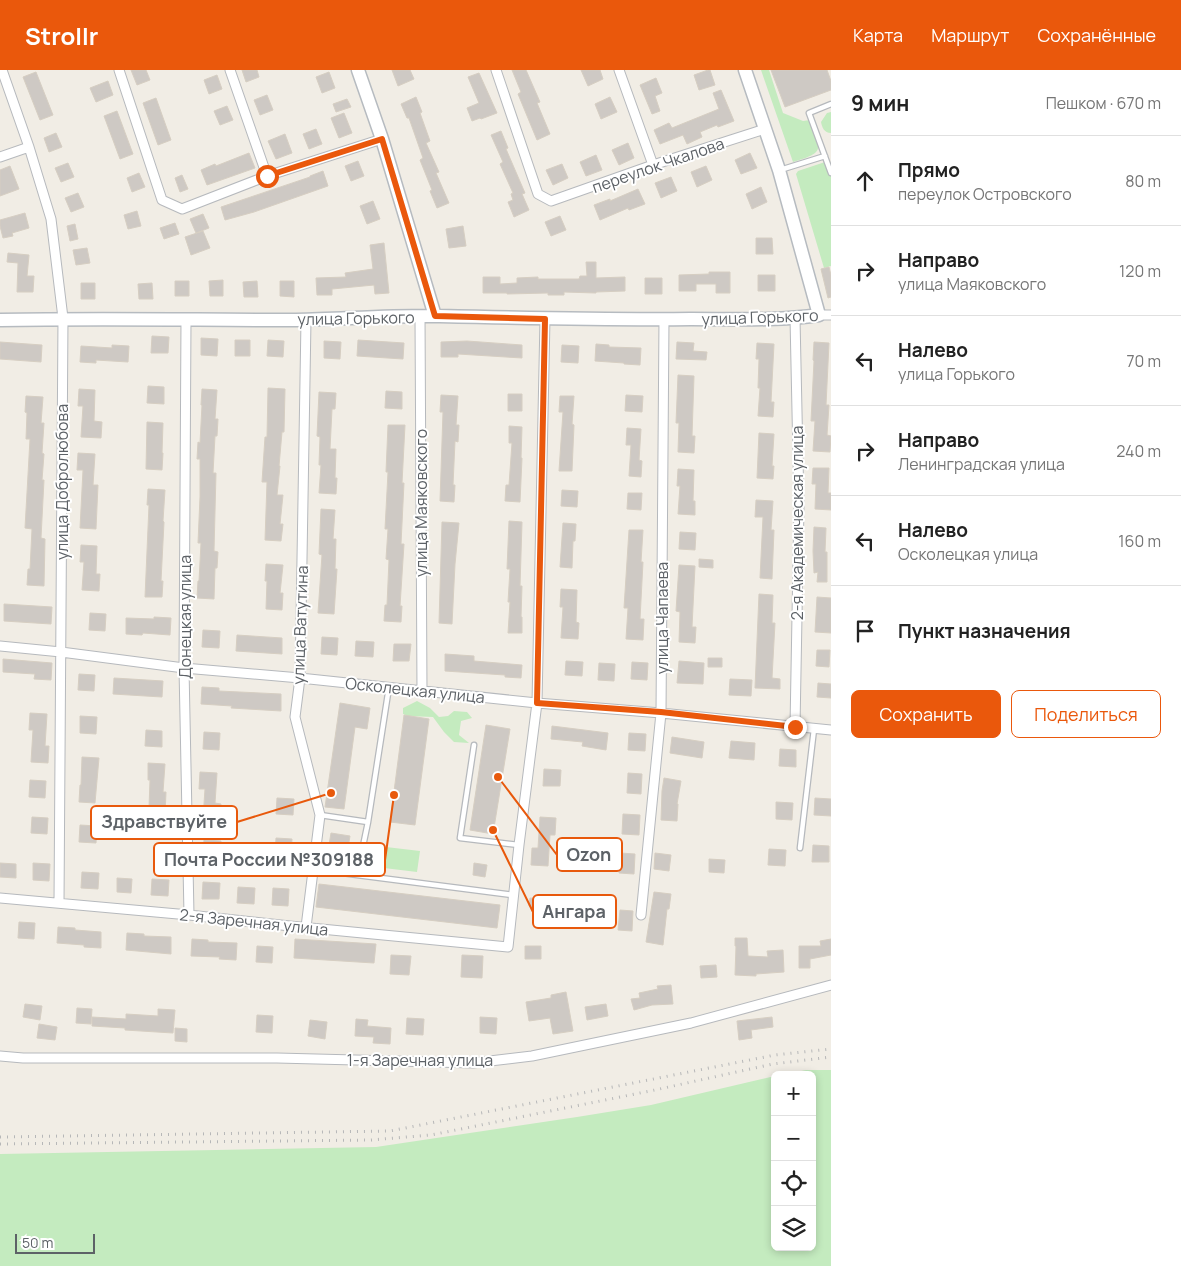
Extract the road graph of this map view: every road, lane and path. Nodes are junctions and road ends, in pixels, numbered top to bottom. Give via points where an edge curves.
1 (2, 70) edge
2 (119, 70) edge
3 (230, 70) edge
4 (358, 70) edge
5 (496, 70) edge
6 (619, 70) edge
7 (745, 70) edge
8 (831, 104) edge
9 (765, 129) junction
10 (382, 139) junction
11 (29, 147) junction
12 (824, 156) junction
13 (0, 157) edge
14 (653, 165) junction
15 (778, 170) junction
16 (831, 173) edge
17 (267, 176) junction
18 (825, 315) edge
19 (420, 316) junction
20 (435, 316) junction
21 (63, 318) junction
22 (795, 318) junction
23 (545, 319) junction
24 (664, 319) junction
25 (0, 320) edge
26 (186, 320) junction
27 (306, 320) junction
28 (0, 646) edge
29 (61, 652) junction
30 (184, 668) junction
31 (300, 678) junction
32 (389, 687) junction
33 (422, 691) junction
34 (537, 703) junction
35 (661, 712) junction
36 (795, 727) junction
37 (814, 729) junction
38 (831, 730) edge
39 (474, 745) dead end
40 (320, 815) junction
41 (368, 822) junction
42 (519, 845) junction
43 (800, 848) dead end
44 (313, 869) junction
45 (357, 875) junction
46 (513, 895) junction
47 (0, 898) edge
48 (59, 903) junction
49 (189, 914) junction
50 (641, 915) dead end
51 (306, 927) junction
52 (831, 985) edge
53 (0, 1056) edge

1 - 11 street, улица Добролюбова
2 - 17 street via 162,200 182,209
3 - 17 street
4 - 10 street
5 - 14 street, переулок Чкалова via 538,194 551,201
6 - 14 street
7 - 9 street
8 - 12 lane via 809,113
9 - 14 street, переулок Чкалова
9 - 15 street
10 - 17 street
10 - 20 street
11 - 13 street
11 - 21 street, улица Добролюбова via 51,219
12 - 15 lane
12 - 16 lane
15 - 18 street
18 - 22 street, улица Горького
19 - 20 street, улица Горького
19 - 27 street, улица Горького
19 - 33 street, улица Маяковского
20 - 23 street, улица Горького
21 - 25 street, улица Горького
21 - 26 street, улица Горького
21 - 29 street, улица Добролюбова
22 - 24 street, улица Горького
22 - 36 street, 2-я Академическая улица via 799,505
23 - 24 street, улица Горького
23 - 34 street
24 - 35 street, улица Чапаева
26 - 27 street, улица Горького
26 - 30 street, Донецкая улица
27 - 31 street, улица Ватутина
28 - 29 street, Осколецкая улица
29 - 30 street, Осколецкая улица
29 - 48 street, улица Добролюбова
30 - 31 street, Осколецкая улица
30 - 49 street, Донецкая улица
31 - 32 street, Осколецкая улица
31 - 40 street, улица Ватутина via 295,717
32 - 33 street, Осколецкая улица
32 - 41 lane
33 - 34 street, Осколецкая улица
34 - 35 street, Осколецкая улица
34 - 42 street
35 - 36 street, Осколецкая улица
35 - 50 street, улица Чапаева
36 - 37 street, Осколецкая улица
37 - 38 street, Осколецкая улица
37 - 43 lane
39 - 42 lane via 460,838
40 - 41 lane
40 - 44 street, улица Ватутина
41 - 45 lane
42 - 46 street
44 - 45 lane
44 - 51 street, улица Ватутина
45 - 46 lane
46 - 51 street, 2-я Заречная улица via 508,947
47 - 48 street, 2-я Заречная улица
48 - 49 street, 2-я Заречная улица
49 - 51 street, 2-я Заречная улица
52 - 53 street, 1-я Заречная улица via 691,1024 532,1056 474,1063

